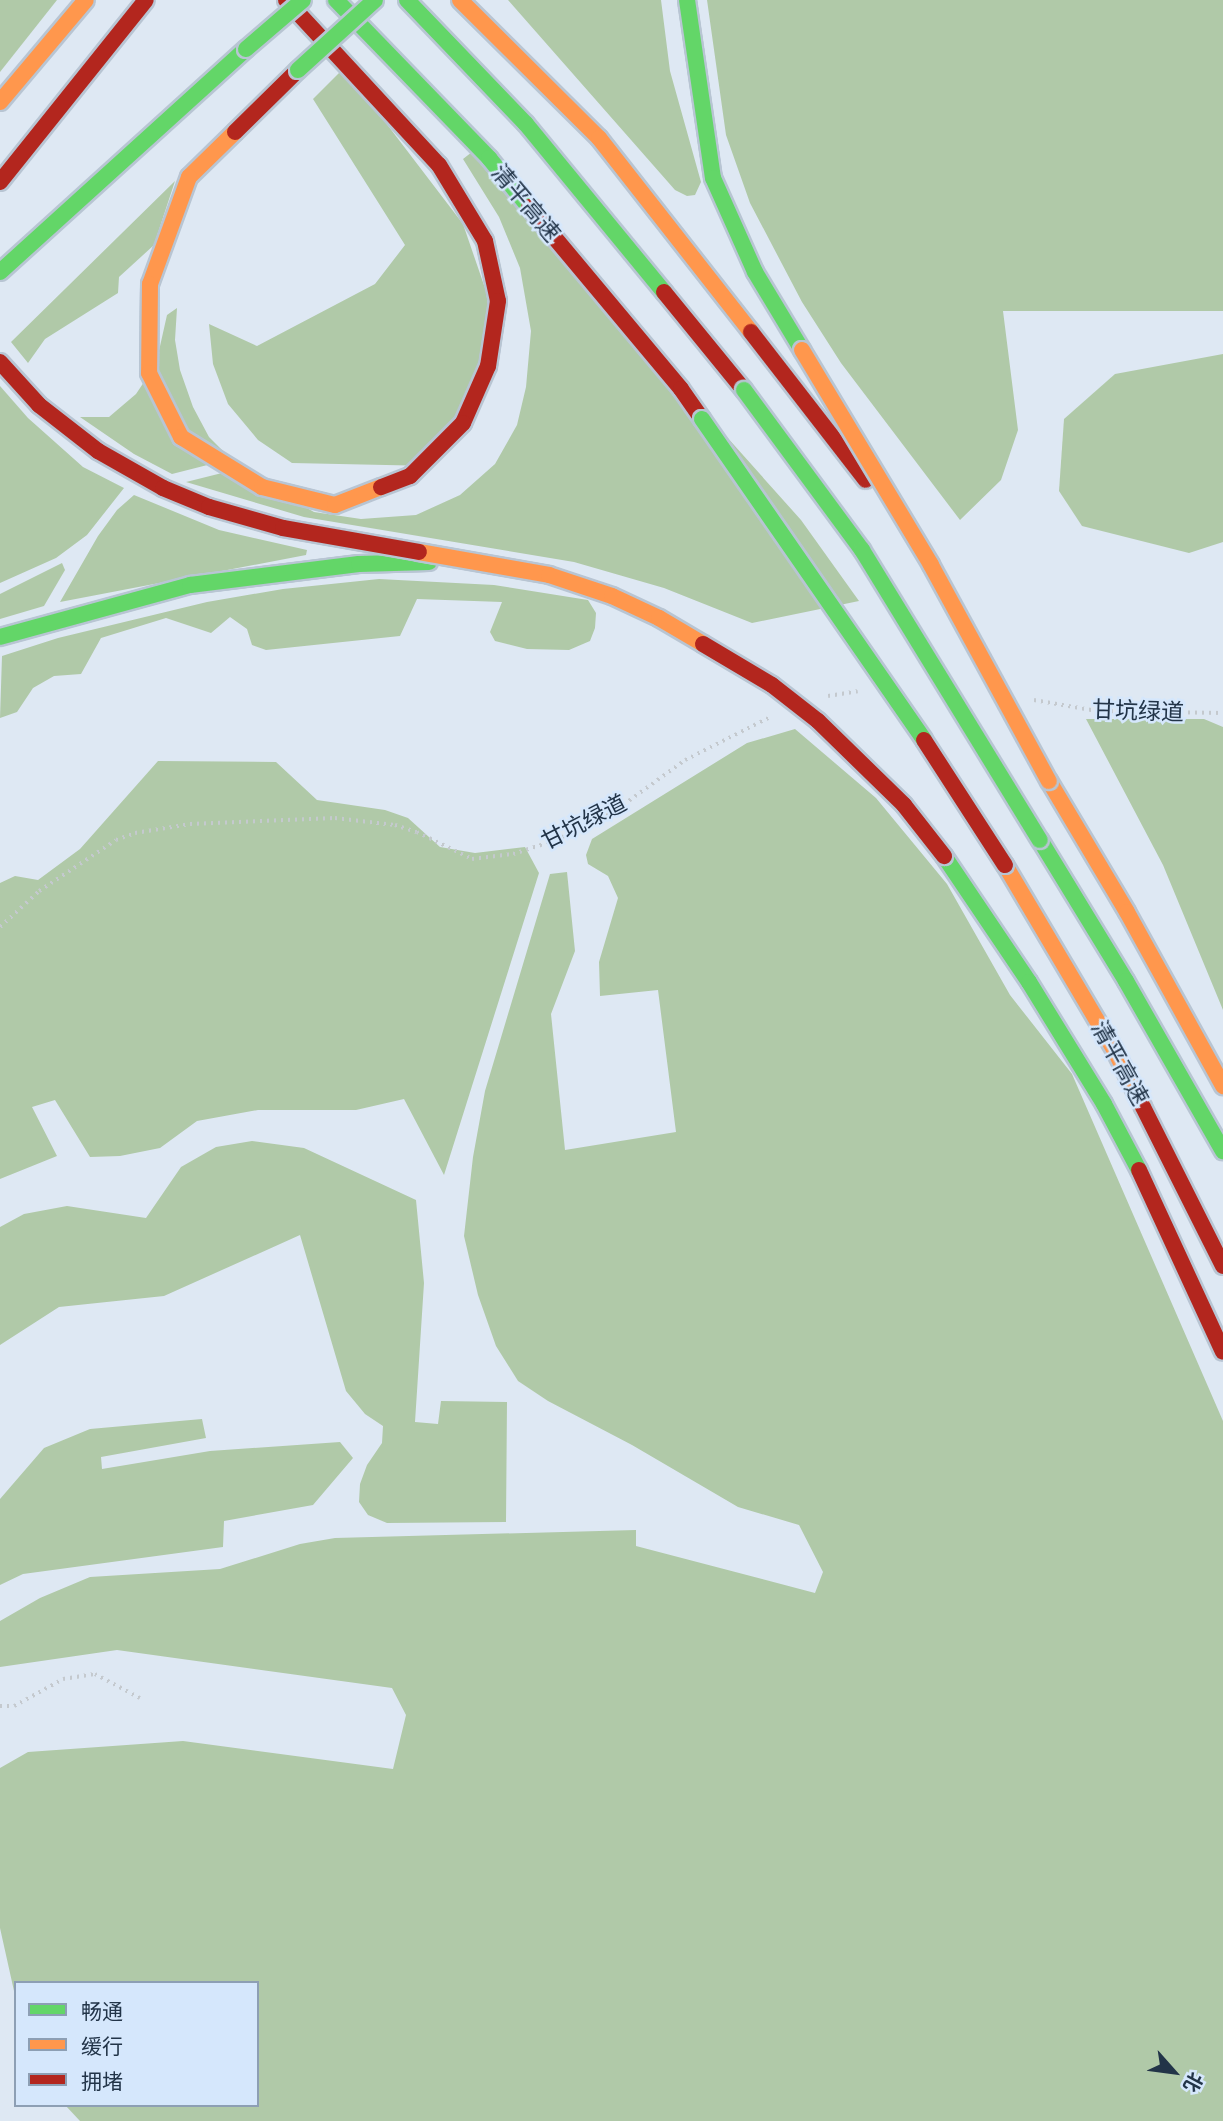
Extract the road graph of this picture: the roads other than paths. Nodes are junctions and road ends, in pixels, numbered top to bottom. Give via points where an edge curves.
1 (86, 0) edge
2 (146, 0) edge
3 (286, 0) edge
4 (303, 0) edge
5 (336, 0) edge
6 (375, 0) edge
7 (407, 0) edge
8 (460, 0) edge
9 (687, 0) edge
10 (0, 102) edge
11 (0, 182) edge
12 (0, 272) edge
13 (0, 362) edge
14 (493, 563) junction
15 (931, 565) junction
16 (0, 637) edge
17 (1223, 1086) edge
18 (1223, 1151) edge
19 (1223, 1266) edge
20 (1223, 1352) edge

1 - 10 highway
2 - 11 highway
3 - 6 highway, bridge via 439,165 485,241 498,301 488,366 463,423 410,476 335,505 262,487 181,437 149,373 150,284 189,177 298,70
4 - 12 highway, bridge
5 - 19 highway, 清平高速, bridge via 489,158 681,389 959,790 1115,1051
7 - 18 highway, 清平高速, bridge via 526,124 744,390 862,550 1126,981
8 - 15 highway, bridge via 600,138
9 - 15 highway, bridge via 713,178 755,272
13 - 14 highway, bridge via 39,405 98,451 163,488 209,507 284,528
14 - 16 highway, bridge via 359,564 190,585
14 - 20 highway, bridge via 550,575 612,596 721,652 772,685 860,760 904,806 944,856 1029,982 1104,1104 1153,1196
15 - 17 highway, bridge

